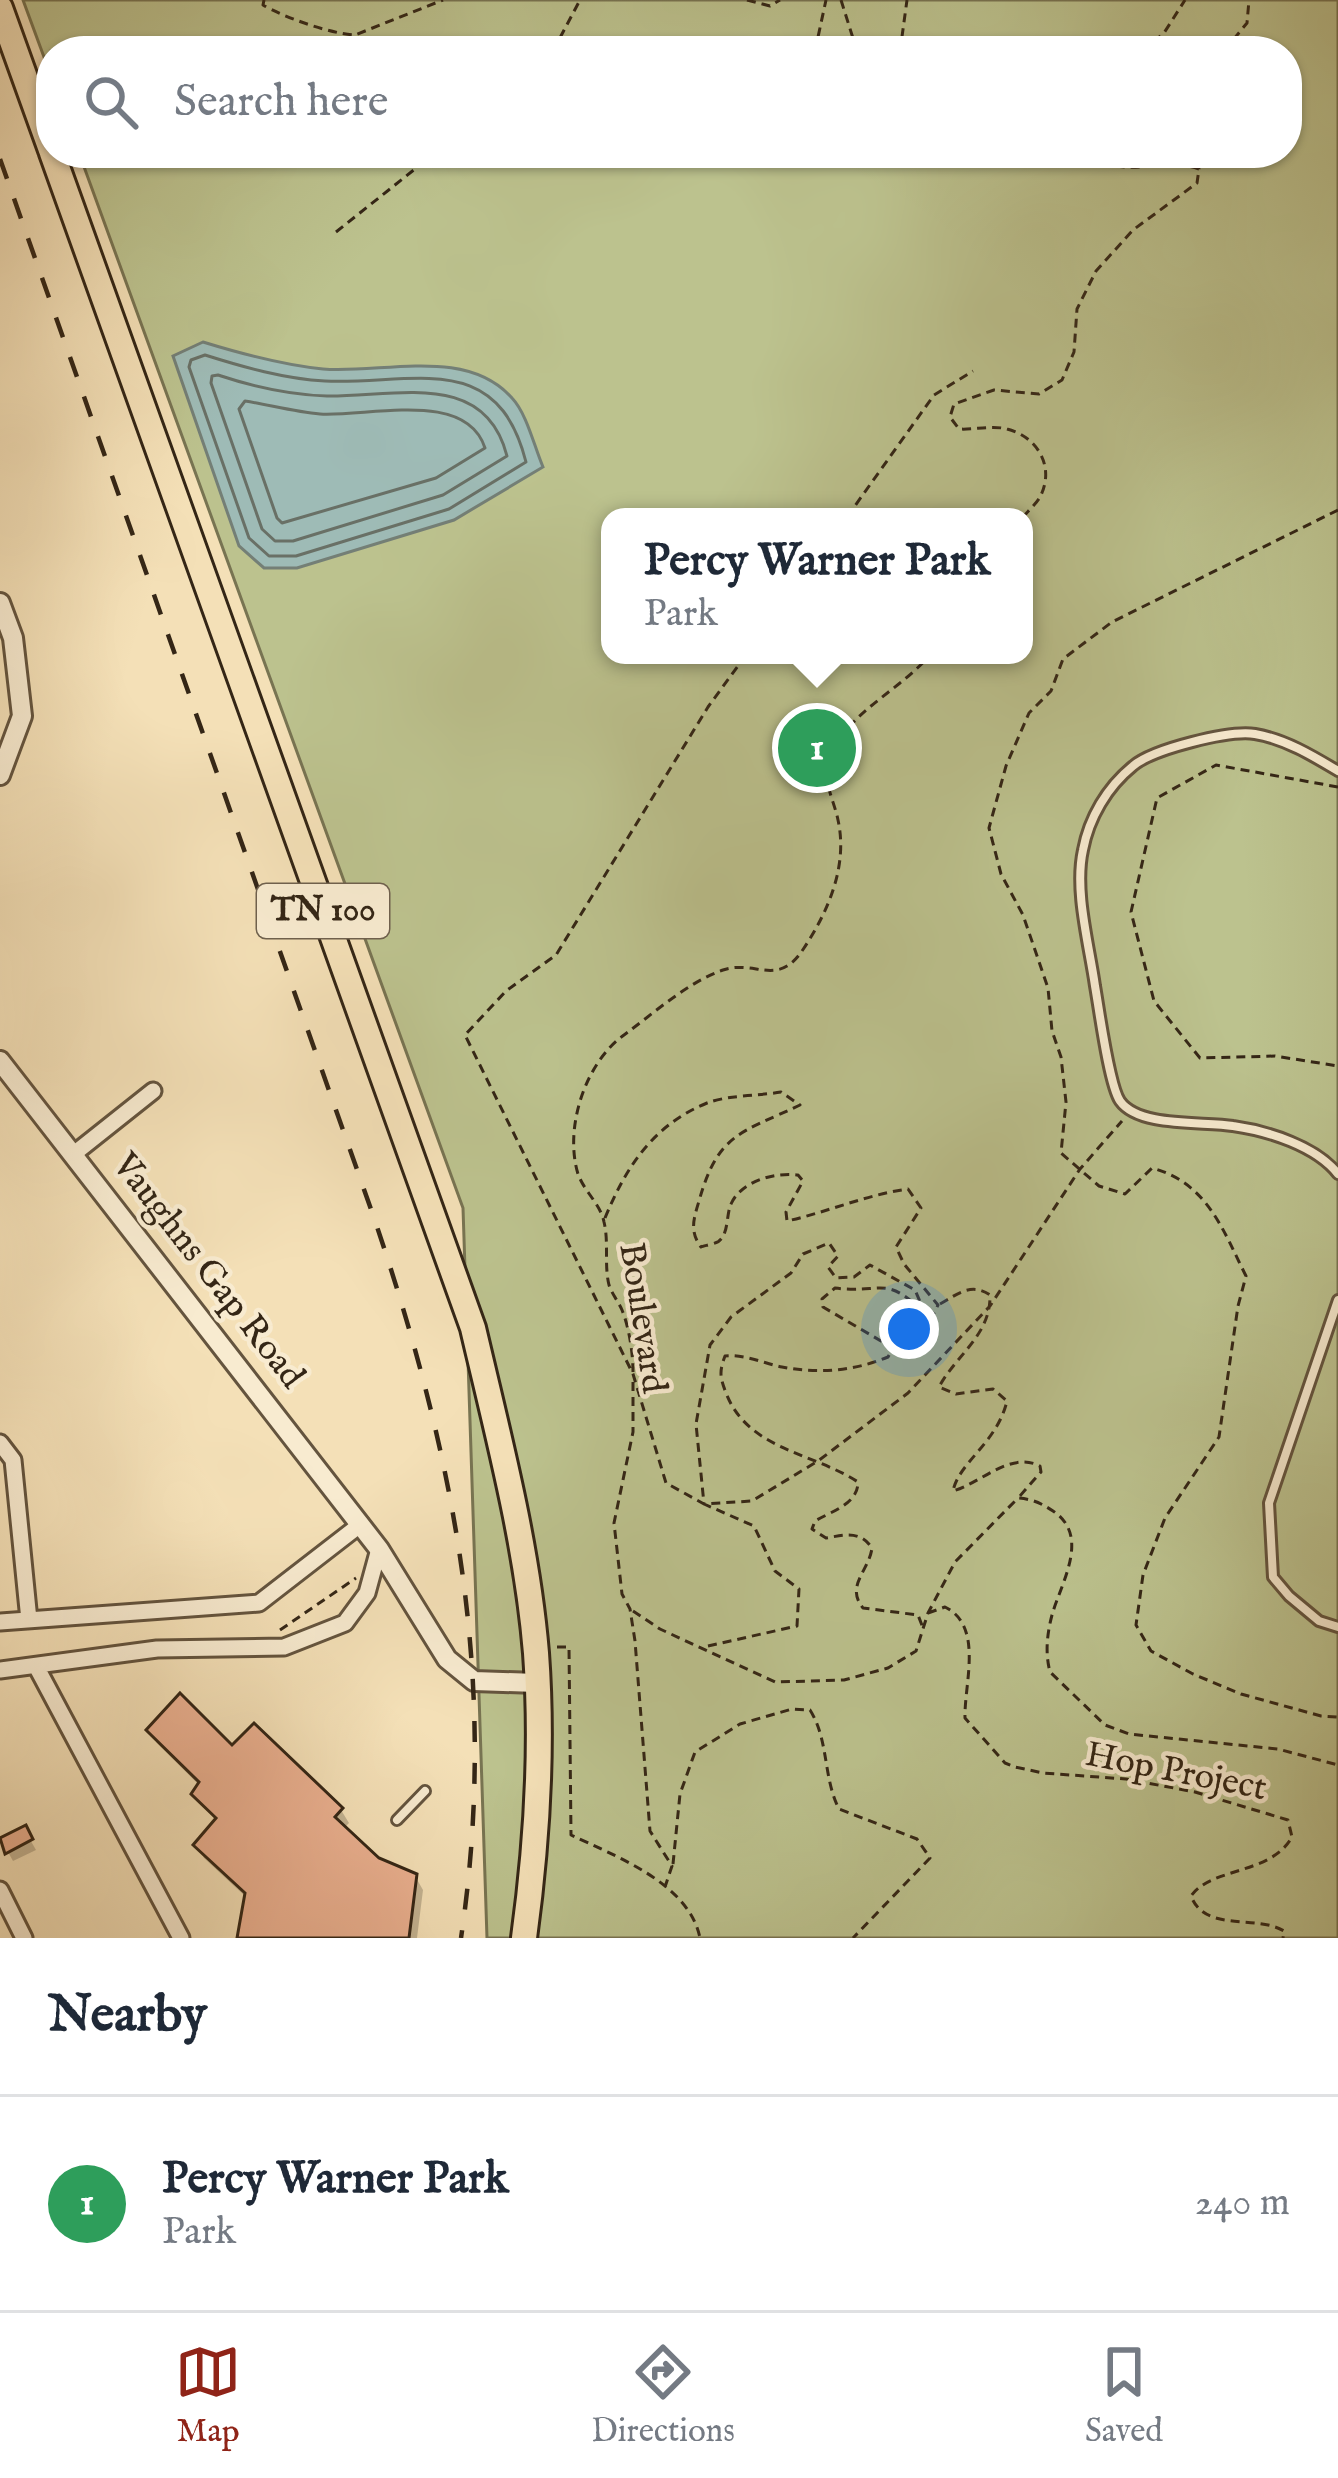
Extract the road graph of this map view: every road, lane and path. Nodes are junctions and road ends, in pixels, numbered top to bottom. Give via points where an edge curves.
1 (264, 0) edge
2 (443, 0) edge
3 (580, 0) edge
4 (747, 0) edge
5 (780, 0) edge
6 (826, 0) edge
7 (841, 0) edge
8 (907, 0) edge
9 (1185, 0) edge
10 (1249, 0) edge
11 (0, 8) edge
12 (561, 36) edge
13 (818, 36) edge
14 (852, 36) edge
15 (902, 36) edge
16 (1160, 36) edge
17 (1236, 36) edge
18 (36, 108) edge
19 (58, 168) edge
20 (416, 168) edge
21 (1194, 168) edge
22 (336, 232) dead end
23 (973, 371) dead end
24 (853, 508) edge
25 (1030, 508) edge
26 (0, 603) edge
27 (739, 664) edge
28 (920, 664) edge
29 (1338, 771) edge
30 (0, 775) edge
31 (1338, 787) edge
32 (0, 1061) edge
33 (1338, 1066) edge
34 (153, 1091) dead end
35 (1131, 1110) junction
36 (75, 1153) junction
37 (1338, 1174) edge
38 (604, 1220) junction
39 (1338, 1300) edge
40 (938, 1305) junction
41 (990, 1306) junction
42 (924, 1313) junction
43 (633, 1374) junction
44 (0, 1443) edge
45 (818, 1461) junction
46 (1021, 1498) junction
47 (704, 1504) junction
48 (361, 1524) junction
49 (380, 1549) junction
50 (630, 1609) junction
51 (928, 1613) junction
52 (29, 1620) junction
53 (0, 1622) edge
54 (1338, 1627) edge
55 (925, 1631) junction
56 (535, 1647) junction
57 (704, 1647) junction
58 (36, 1666) junction
59 (6, 1670) edge
60 (537, 1683) junction
61 (570, 1710) junction
62 (556, 1711) dead end
63 (1338, 1765) edge
64 (425, 1790) dead end
65 (398, 1820) dead end
66 (672, 1866) junction
67 (665, 1887) junction
68 (0, 1890) edge
69 (24, 1938) edge
70 (181, 1938) edge
71 (524, 1938) edge
72 (700, 1938) edge
73 (853, 1938) edge
74 (1283, 1938) edge

1 - 2 path via 276,13 355,35
3 - 12 path
4 - 5 path
6 - 13 path
7 - 14 path
8 - 15 path
9 - 16 path
10 - 17 path
11 - 18 main road, TN 100
19 - 56 main road, TN 100 via 473,1328 514,1506
20 - 22 path
21 - 25 path via 1197,184 1132,230 1096,271 1077,309 1062,380 1039,394 994,390 954,404 950,417 959,429 1003,427 1040,450 1042,494
23 - 24 path via 934,395
26 - 30 street via 13,638 22,716
27 - 43 path via 556,955 465,1035
28 - 38 path, Boulevard via 854,718 831,753 826,767 842,864 801,953 780,970 737,967 699,982 618,1039 592,1072 573,1141 582,1183
29 - 35 lane via 1252,733 1198,741 1135,764 1093,813 1081,855 1084,913 1110,1065 1119,1100
31 - 33 path via 1216,765 1157,798 1131,912 1154,1000 1200,1058 1275,1056
32 - 36 street, Vaughns Gap Road
34 - 36 street
35 - 37 lane via 1255,1132 1325,1158
35 - 41 path via 1080,1169
36 - 48 street, Vaughns Gap Road
38 - 40 path via 622,1177 653,1137 708,1103 781,1092 800,1105 733,1137 709,1165 695,1241 718,1242 732,1200 781,1173 803,1181 787,1221 908,1189 921,1208 896,1247
38 - 43 path, Boulevard via 610,1289
39 - 54 lane via 1269,1503 1273,1577 1319,1622
40 - 41 path via 968,1288 990,1295
40 - 42 path
41 - 45 path via 908,1393
41 - 46 path via 975,1342 939,1387 956,1394 993,1389 1006,1401 953,1491 1029,1460 1041,1472
42 - 45 path via 889,1286 836,1288 823,1307 892,1348 888,1357 830,1372 724,1356 719,1373 734,1412 778,1448
42 - 47 path via 915,1290 870,1265 836,1278 830,1243 802,1254 710,1345 696,1424
43 - 47 path via 666,1483
43 - 50 path, Boulevard via 633,1432 614,1523
44 - 52 street via 13,1460
45 - 47 path via 752,1501
45 - 55 path via 858,1482 852,1500 812,1528 826,1538 854,1534 872,1548 855,1585 857,1602 918,1615
46 - 51 path via 962,1552
46 - 63 path via 1060,1516 1072,1543 1047,1639 1050,1672 1105,1725
47 - 57 path via 754,1526 775,1571 799,1589 797,1626
48 - 49 street, Vaughns Gap Road
48 - 52 street via 259,1603
49 - 58 street via 367,1593 345,1623 284,1647 157,1649
49 - 60 street, Vaughns Gap Road via 447,1659 474,1681
50 - 57 path
50 - 66 path, Boulevard via 650,1831
51 - 55 path
51 - 74 path, Hop Project via 953,1610 968,1631 965,1718 1005,1763 1195,1792 1288,1820 1292,1837 1276,1855 1191,1896 1210,1918 1275,1926
52 - 53 street
55 - 57 path via 916,1651 888,1668 824,1683 776,1682
56 - 60 main road, TN 100
56 - 61 path via 569,1648
58 - 59 street
58 - 70 street
60 - 71 main road, TN 100 via 540,1791
61 - 62 path
61 - 67 path via 571,1835
64 - 65 lane
66 - 67 path
66 - 73 path via 680,1794 695,1752 740,1724 810,1709 839,1809 917,1839 930,1858
67 - 72 path
68 - 69 street

